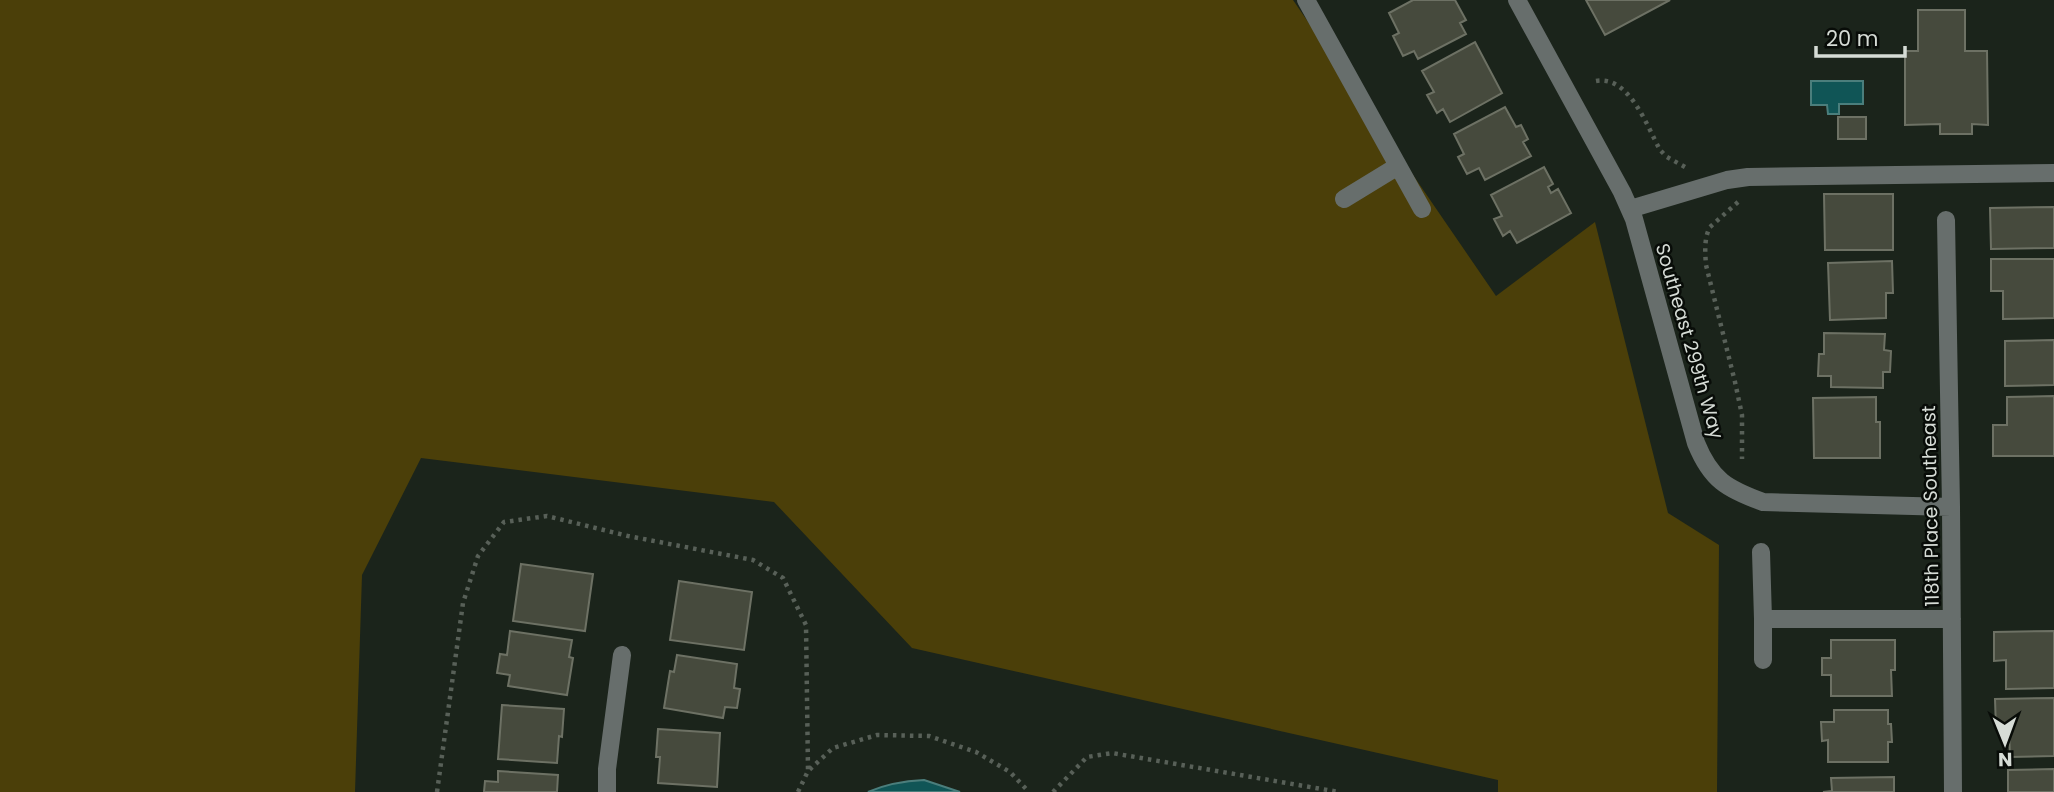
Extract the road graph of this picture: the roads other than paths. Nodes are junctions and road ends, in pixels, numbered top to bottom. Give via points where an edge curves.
1 (1306, 0) edge
2 (1517, 0) edge
3 (1398, 166) junction
4 (2054, 173) edge
5 (1344, 199) dead end
6 (1422, 209) dead end
7 (1630, 209) junction
8 (1946, 220) dead end
9 (1951, 507) junction
10 (1762, 552) dead end
11 (1763, 619) junction
12 (1952, 619) junction
13 (622, 655) dead end
14 (1763, 660) dead end
15 (607, 792) edge
16 (1952, 792) edge

1 - 3 street
2 - 7 street, Southeast 299th Way
3 - 5 street
3 - 6 street
4 - 7 street via 1735,179
7 - 9 street, Southeast 299th Way via 1696,443 1704,464 1719,480 1734,492 1763,502
8 - 9 street, 118th Place Southeast
9 - 12 street, 118th Place Southeast
10 - 11 street
11 - 12 street
11 - 14 street
12 - 16 street, 118th Place Southeast
13 - 15 street

